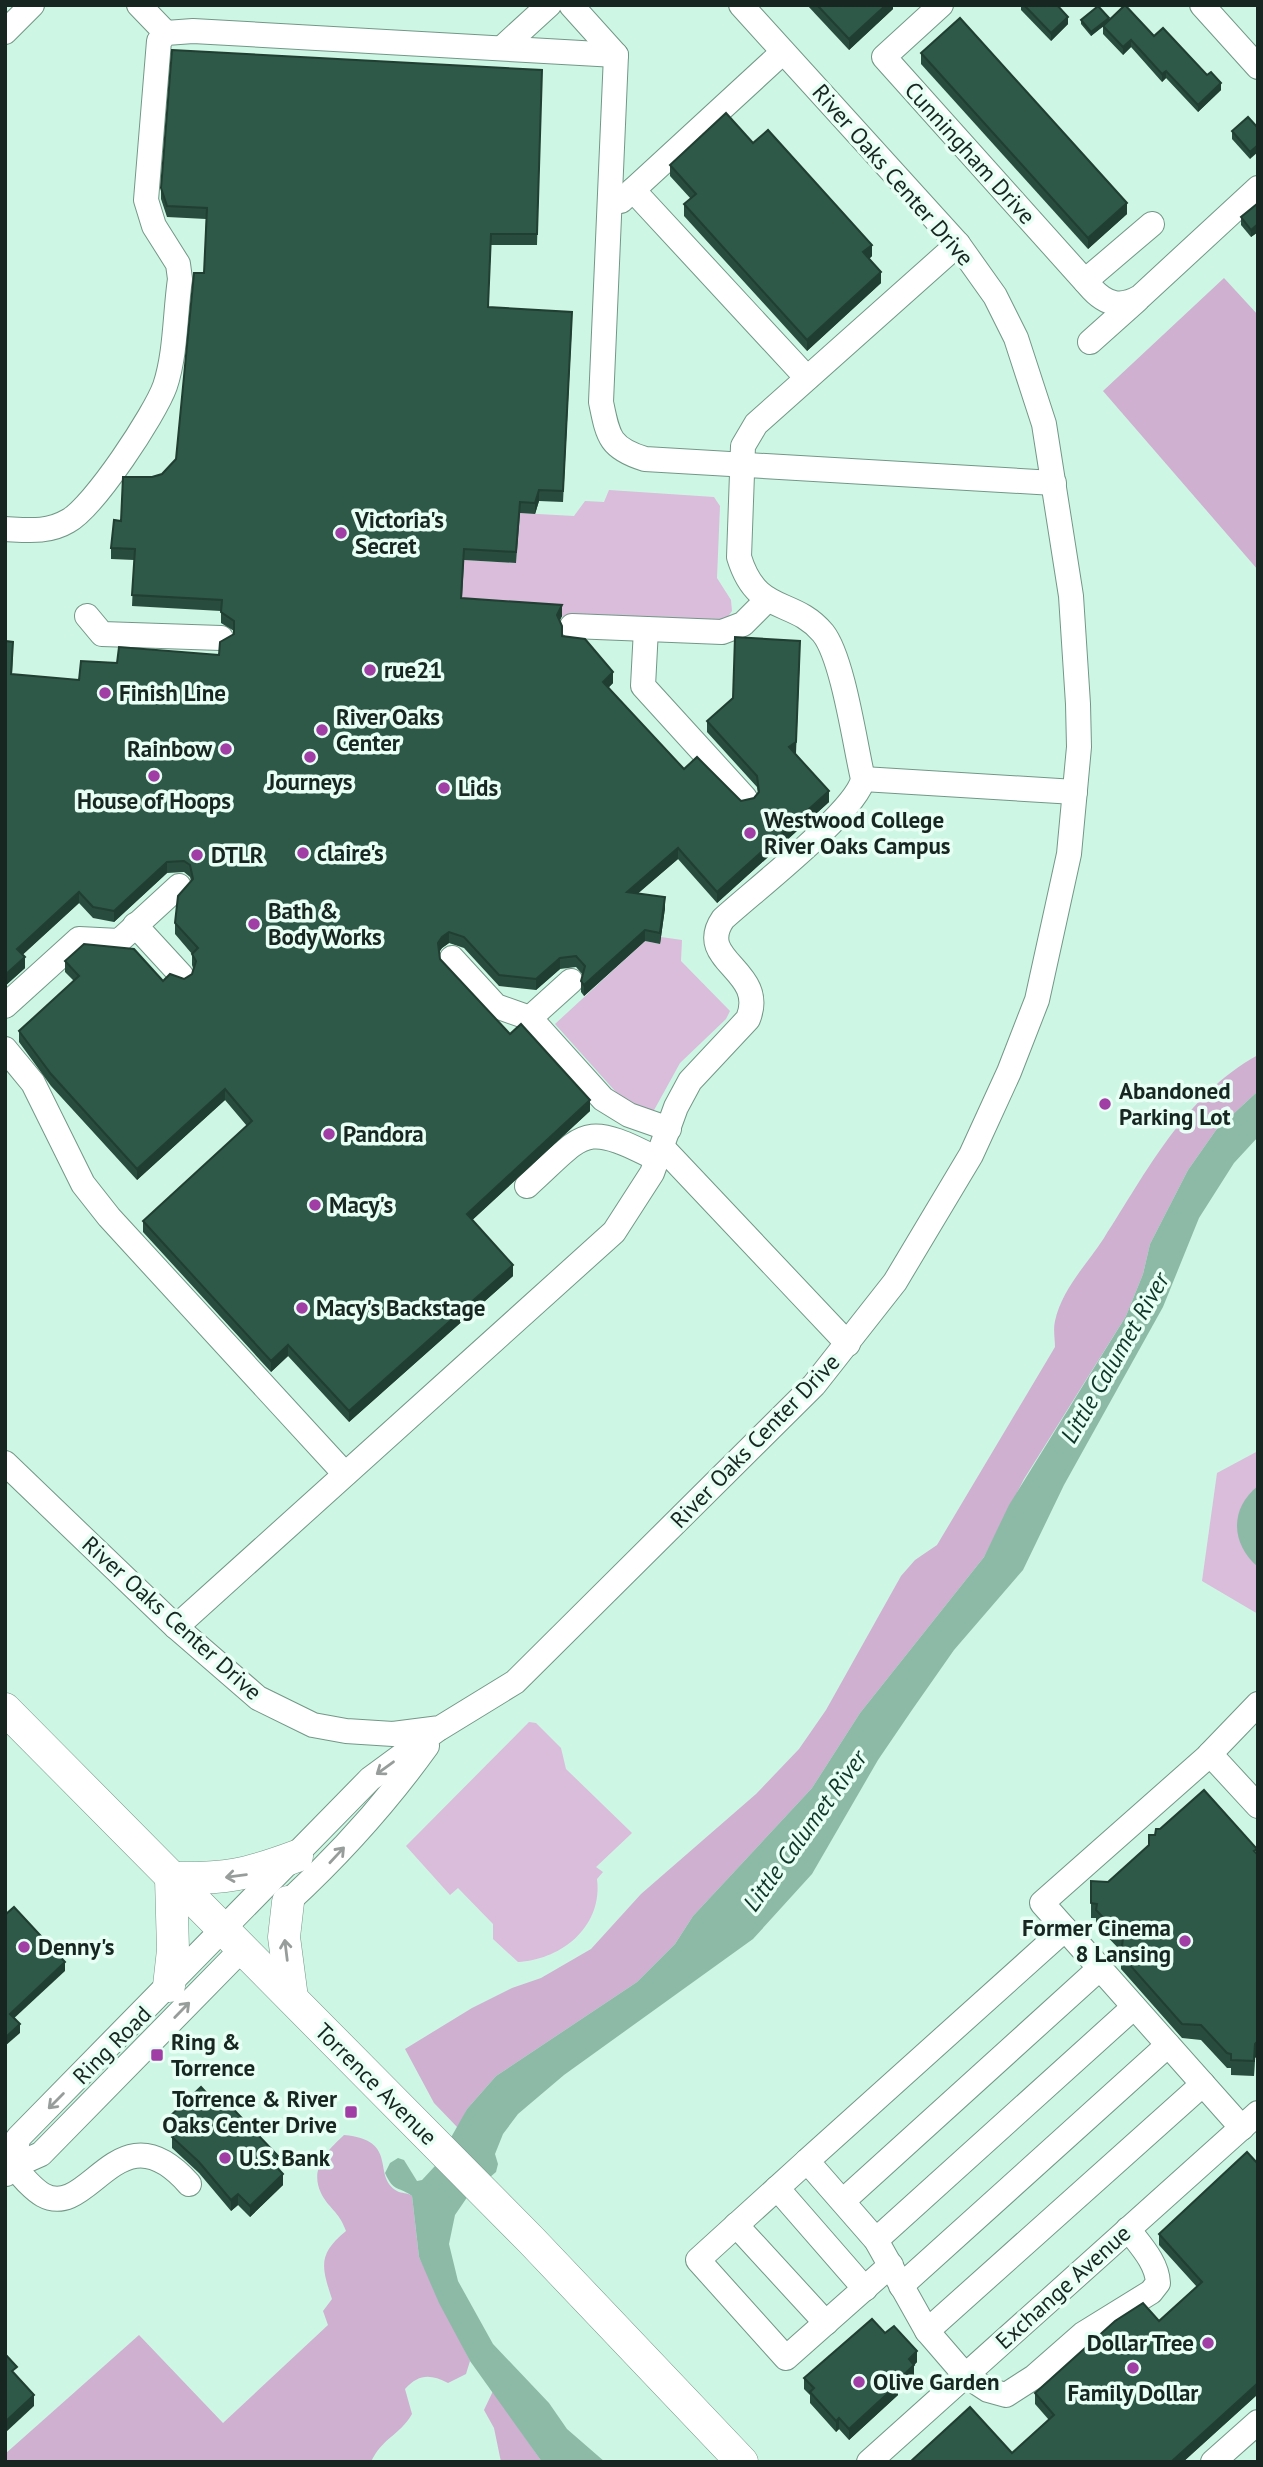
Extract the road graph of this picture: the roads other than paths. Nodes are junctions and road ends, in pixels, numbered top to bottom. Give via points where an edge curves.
1 (32, 5) edge
2 (139, 5) edge
3 (549, 5) edge
4 (571, 5) edge
5 (741, 5) edge
6 (941, 5) edge
7 (1202, 5) edge
8 (5, 32) edge
9 (166, 33) junction
10 (503, 47) junction
11 (783, 52) junction
12 (616, 55) junction
13 (1258, 67) edge
14 (1258, 188) edge
15 (633, 190) junction
16 (610, 211) junction
17 (1152, 223) dead end
18 (958, 244) junction
19 (1085, 281) junction
20 (1140, 298) junction
21 (1090, 342) dead end
22 (807, 378) junction
23 (742, 467) junction
24 (1054, 483) junction
25 (5, 529) edge
26 (766, 601) junction
27 (87, 616) dead end
28 (572, 626) dead end
29 (646, 629) junction
30 (220, 638) edge
31 (863, 779) junction
32 (1075, 792) junction
33 (746, 798) edge
34 (179, 886) dead end
35 (135, 925) junction
36 (452, 958) dead end
37 (181, 975) edge
38 (571, 981) dead end
39 (5, 1006) edge
40 (530, 1018) junction
41 (5, 1049) edge
42 (663, 1145) junction
43 (527, 1186) dead end
44 (848, 1344) junction
45 (5, 1463) edge
46 (345, 1475) junction
47 (176, 1627) junction
48 (1258, 1704) edge
49 (5, 1709) edge
50 (440, 1728) junction
51 (1210, 1754) junction
52 (1258, 1806) edge
53 (297, 1856) junction
54 (171, 1878) junction
55 (288, 1902) joint
56 (1065, 1929) junction
57 (233, 1939) junction
58 (1100, 1968) junction
59 (169, 1986) junction
60 (292, 1998) junction
61 (1134, 2007) junction
62 (1168, 2045) junction
63 (1203, 2084) junction
64 (1250, 2120) edge
65 (807, 2161) junction
66 (8, 2166) edge
67 (189, 2184) dead end
68 (777, 2188) junction
69 (843, 2201) junction
70 (736, 2225) junction
71 (1128, 2229) junction
72 (876, 2240) junction
73 (896, 2276) junction
74 (865, 2288) junction
75 (826, 2323) junction
76 (927, 2331) junction
77 (965, 2375) junction
78 (1258, 2421) edge
79 (1219, 2460) edge
80 (743, 2462) edge
81 (869, 2462) edge

1 - 8 street
2 - 9 street
3 - 10 street
4 - 12 street
5 - 11 street, River Oaks Center Drive
6 - 19 street, Cunningham Drive via 884,57
7 - 13 street
9 - 10 street
9 - 25 street via 159,41 146,200 154,226 178,264 180,279 166,384 105,482 76,516 48,530
10 - 12 street
11 - 15 street
11 - 18 street, River Oaks Center Drive
12 - 16 street
14 - 20 street
15 - 16 street
15 - 22 street
16 - 23 street via 601,402 612,443 645,460
17 - 19 street
18 - 22 street
18 - 24 street, River Oaks Center Drive via 995,296 1016,338 1044,424
19 - 20 street, Cunningham Drive via 1110,303 1125,305
20 - 21 street
22 - 23 street via 748,434
23 - 24 street
23 - 26 street via 739,556 747,580
24 - 32 street, River Oaks Center Drive via 1071,596 1079,747
26 - 29 street via 733,630
26 - 31 street via 809,620 832,647
27 - 30 street via 102,634
28 - 29 street
29 - 33 street via 643,686
31 - 32 street
31 - 42 street via 861,790 844,811 716,928 716,945 747,982 753,1006 738,1033 690,1081
32 - 44 street, River Oaks Center Drive via 1069,854 1053,934 1037,1000 1009,1072 947,1195 895,1282
34 - 35 street
35 - 37 street
35 - 39 street via 119,941 79,939
36 - 40 street via 496,1006
38 - 40 street
40 - 42 street via 603,1099
41 - 46 street via 33,1083 83,1184 109,1217
42 - 43 street via 590,1135
42 - 44 street
42 - 46 street via 640,1195 614,1232
44 - 50 street, River Oaks Center Drive via 814,1385 540,1659 509,1686
45 - 47 street, River Oaks Center Drive
46 - 47 street
47 - 50 street, River Oaks Center Drive via 258,1698 313,1725 393,1734
48 - 51 street
49 - 54 main road, Torrence Avenue
50 -> 53 street via 370,1779
55 -> 50 street via 332,1862 396,1790
51 - 52 street
51 - 56 street via 1042,1903
53 -> 54 main road via 247,1875
53 - 57 street
54 - 57 main road, Torrence Avenue
54 - 59 main road
60 -> 55 main road via 284,1937
56 - 58 street
56 - 65 street
57 - 59 street, Ring Road
57 - 60 main road, Torrence Avenue
66 -> 57 street, Ring Road via 41,2154
58 - 61 street
58 - 69 street
59 -> 66 street, Ring Road via 18,2138
60 - 80 main road, Torrence Avenue
61 - 62 street
61 - 72 street
62 - 63 street
62 - 73 street
63 - 64 street
63 - 76 street
64 - 71 street, Exchange Avenue
65 - 68 street
65 - 69 street
66 - 67 street via 53,2199 76,2193 111,2165 139,2155 166,2163
68 - 70 street
68 - 74 street
69 - 72 street
70 - 75 street
70 - 75 street via 698,2260 786,2358
71 - 77 street, Exchange Avenue
71 - 77 street via 1157,2272 1158,2283 1151,2292 1083,2334 1006,2395
72 - 73 street
73 - 74 street
73 - 76 street
74 - 75 street
76 - 77 street
77 - 81 street, Exchange Avenue
78 - 79 street

